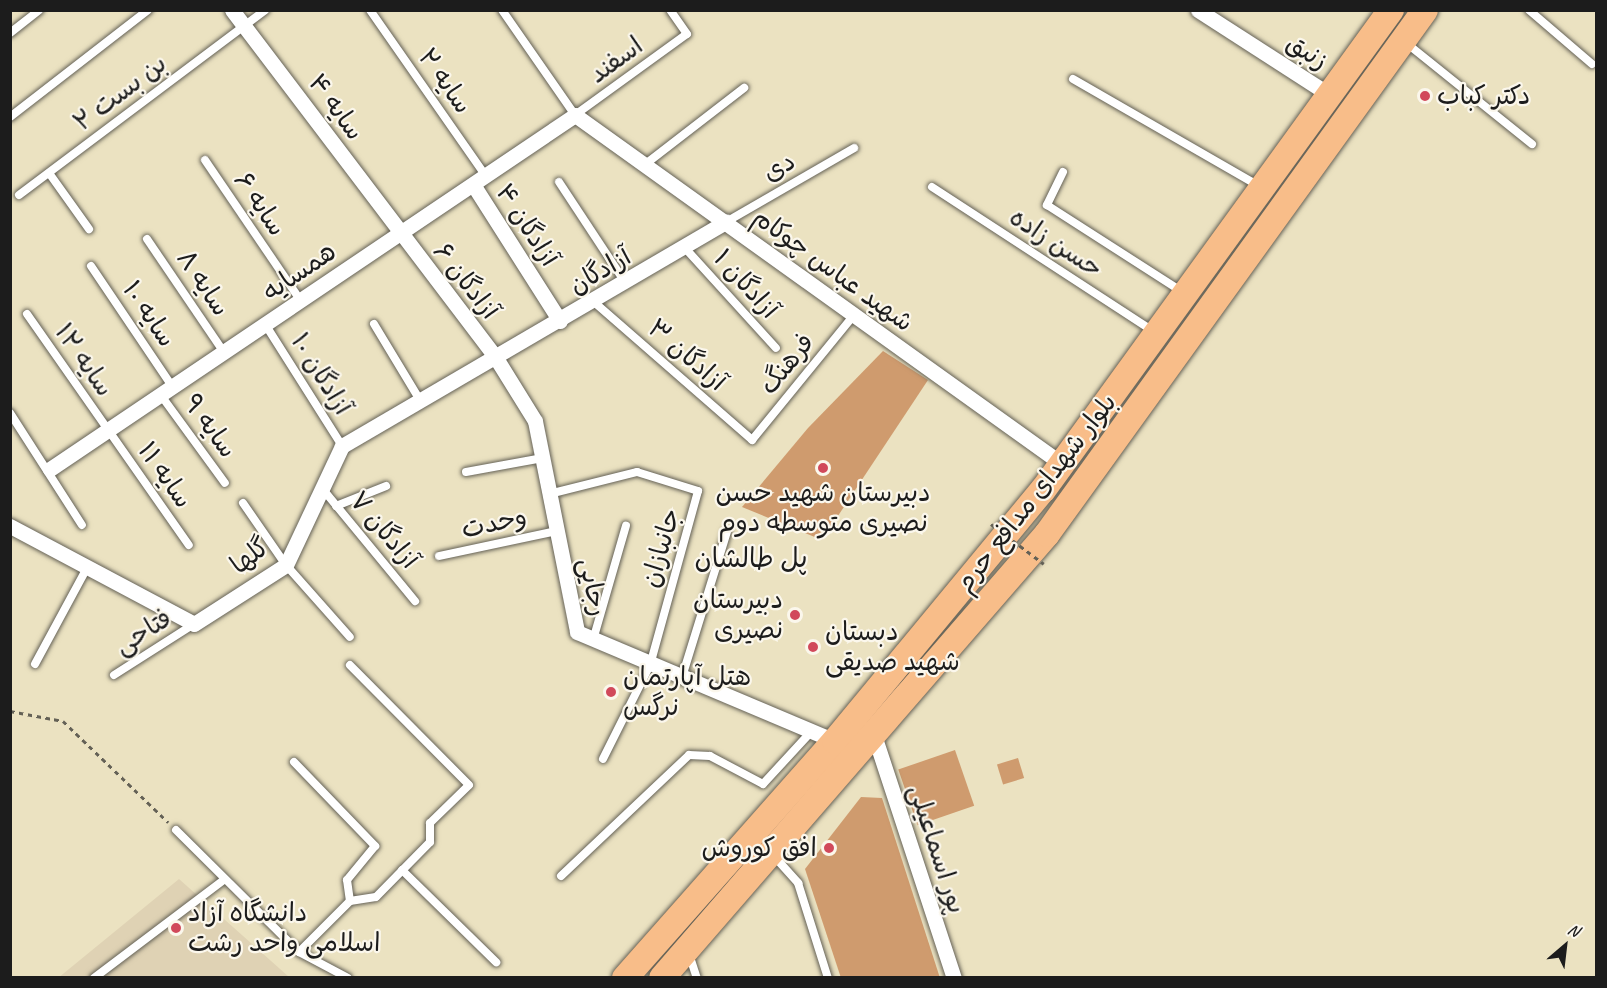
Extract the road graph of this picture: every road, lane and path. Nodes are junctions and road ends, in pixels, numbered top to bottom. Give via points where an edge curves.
1 (39, 10) edge
2 (148, 10) edge
3 (232, 10) edge
4 (265, 10) edge
5 (370, 10) edge
6 (502, 10) edge
7 (670, 10) edge
8 (1198, 10) edge
9 (1391, 10) edge
10 (1425, 10) edge
11 (1529, 10) edge
12 (246, 25) junction
13 (10, 33) edge
14 (1404, 41) junction
15 (1593, 64) dead end
16 (1073, 80) dead end
17 (744, 88) dead end
18 (1330, 95) junction
19 (575, 115) junction
20 (10, 117) edge
21 (1532, 144) dead end
22 (854, 148) dead end
23 (205, 160) dead end
24 (643, 166) junction
25 (1063, 172) dead end
26 (49, 173) junction
27 (480, 181) junction
28 (559, 182) dead end
29 (932, 187) dead end
30 (1263, 188) junction
31 (19, 195) dead end
32 (726, 222) junction
33 (89, 229) dead end
34 (398, 234) junction
35 (147, 239) dead end
36 (685, 248) junction
37 (91, 266) dead end
38 (626, 284) junction
39 (1185, 294) junction
40 (300, 300) junction
41 (594, 302) junction
42 (27, 314) dead end
43 (855, 315) junction
44 (560, 321) junction
45 (265, 324) junction
46 (374, 324) dead end
47 (1156, 334) junction
48 (776, 348) dead end
49 (223, 351) junction
50 (496, 358) junction
51 (166, 390) junction
52 (421, 402) junction
53 (10, 413) edge
54 (107, 430) junction
55 (752, 440) joint
56 (342, 446) junction
57 (543, 458) junction
58 (1062, 464) junction
59 (50, 469) junction
60 (466, 472) dead end
61 (225, 483) dead end
62 (320, 486) junction
63 (386, 486) dead end
64 (549, 494) junction
65 (243, 503) dead end
66 (336, 506) junction
67 (991, 524) dead end
68 (82, 525) dead end
69 (626, 526) dead end
70 (11, 527) edge
71 (557, 531) junction
72 (728, 532) dead end
73 (189, 545) dead end
74 (439, 556) dead end
75 (1044, 564) dead end
76 (286, 565) junction
77 (88, 566) junction
78 (415, 600) dead end
79 (194, 624) junction
80 (350, 637) dead end
81 (592, 640) junction
82 (34, 664) dead end
83 (350, 665) dead end
84 (650, 665) junction
85 (114, 675) dead end
86 (681, 679) junction
87 (10, 711) edge
88 (811, 732) junction
89 (874, 735) junction
90 (835, 741) junction
91 (603, 759) dead end
92 (294, 762) dead end
93 (176, 830) joint
94 (772, 854) junction
95 (402, 870) junction
96 (561, 876) dead end
97 (225, 879) junction
98 (350, 901) junction
99 (687, 950) junction
100 (299, 952) junction
101 (496, 962) dead end
102 (94, 978) edge
103 (348, 978) edge
104 (625, 978) edge
105 (662, 978) edge
106 (697, 978) edge
107 (828, 978) edge
108 (954, 978) edge

1 - 13 lane
2 - 20 lane
3 - 12 street, سایه ۴
4 - 12 lane, بن بست ۲
5 - 27 lane, سایه ۲
6 - 19 lane
7 - 19 lane, اسفند via 687,34
8 - 18 street, زنبق
9 - 18 main road, بلوار شهدای مدافع حرم
10 - 14 main road, بلوار شهدای مدافع حرم
11 - 15 lane
12 - 26 lane, بن بست ۲
12 - 34 street, سایه ۴
14 - 21 lane
14 - 89 main road, بلوار شهدای مدافع حرم via 1047,534
16 - 30 lane
17 - 24 lane
18 - 30 main road, بلوار شهدای مدافع حرم
19 - 24 street, شهید عباس چوکام
19 - 27 street, همسایه
22 - 32 lane, دی
23 - 40 lane, سایه ۶
24 - 32 street, شهید عباس چوکام
25 - 39 lane via 1047,205
26 - 31 lane, بن بست ۲
26 - 33 lane
27 - 34 street, همسایه
27 - 44 street, آزادگان ۴
28 - 38 lane
29 - 47 lane, حسن زاده
30 - 39 main road, بلوار شهدای مدافع حرم
32 - 36 street, آزادگان
32 - 43 street, شهید عباس چوکام
34 - 40 street, همسایه
34 - 50 street, آزادگان ۶
35 - 49 lane, سایه ۸
36 - 38 street, آزادگان
36 - 48 lane, آزادگان ۱
37 - 51 lane, سایه ۱۰
38 - 41 street, آزادگان
39 - 47 main road, بلوار شهدای مدافع حرم
40 - 45 street, همسایه
41 - 44 street, آزادگان
41 - 55 lane, آزادگان ۳
42 - 54 lane, سایه ۱۲
43 - 55 lane, فرهنگ
43 - 58 street, شهید عباس چوکام
44 - 50 street, آزادگان
45 - 49 street, همسایه
45 - 56 lane, آزادگان ۱۰
46 - 52 lane
47 - 58 main road, بلوار شهدای مدافع حرم
49 - 51 street, همسایه
50 - 52 street
50 - 57 street, رجایی via 535,421
51 - 54 street, همسایه
51 - 61 lane, سایه ۹
52 - 56 street
53 - 59 lane
54 - 59 street, همسایه
54 - 73 lane, سایه ۱۱
56 - 62 street, گلها
57 - 60 lane
57 - 64 street, رجایی
58 - 90 main road, بلوار شهدای مدافع حرم
59 - 68 lane
62 - 66 lane, آزادگان ۷
62 - 76 street, گلها
63 - 66 lane
64 - 71 street, رجایی
64 - 84 lane, جانبازان via 637,472 698,491
65 - 76 lane
66 - 78 lane, آزادگان ۷
67 - 75 path, bridge
69 - 81 lane
70 - 77 street
71 - 74 lane, وحدت
71 - 81 street, رجایی via 577,632
72 - 86 lane
76 - 79 street, گلها
76 - 80 lane
77 - 79 street
77 - 82 lane
79 - 85 lane, فتاحی
81 - 84 street, رجایی
83 - 95 lane via 469,785 430,823 430,842
84 - 86 street, رجایی
84 - 91 lane, جانبازان
86 - 88 street, رجایی
87 - 93 path via 63,721
88 - 90 street, رجایی
88 - 96 lane via 763,784 710,756 689,755
89 - 94 main road, بلوار شهدای مدافع حرم
89 - 108 street, پور اسماعیلی
90 - 104 main road, بلوار شهدای مدافع حرم
92 - 98 lane via 375,846 347,880
93 - 97 lane
94 - 99 main road, بلوار شهدای مدافع حرم
94 - 107 lane via 798,883
95 - 98 lane via 376,897
95 - 101 lane
97 - 100 lane
97 - 102 lane
98 - 100 lane
99 - 105 main road, بلوار شهدای مدافع حرم
99 - 106 lane
100 - 103 lane

